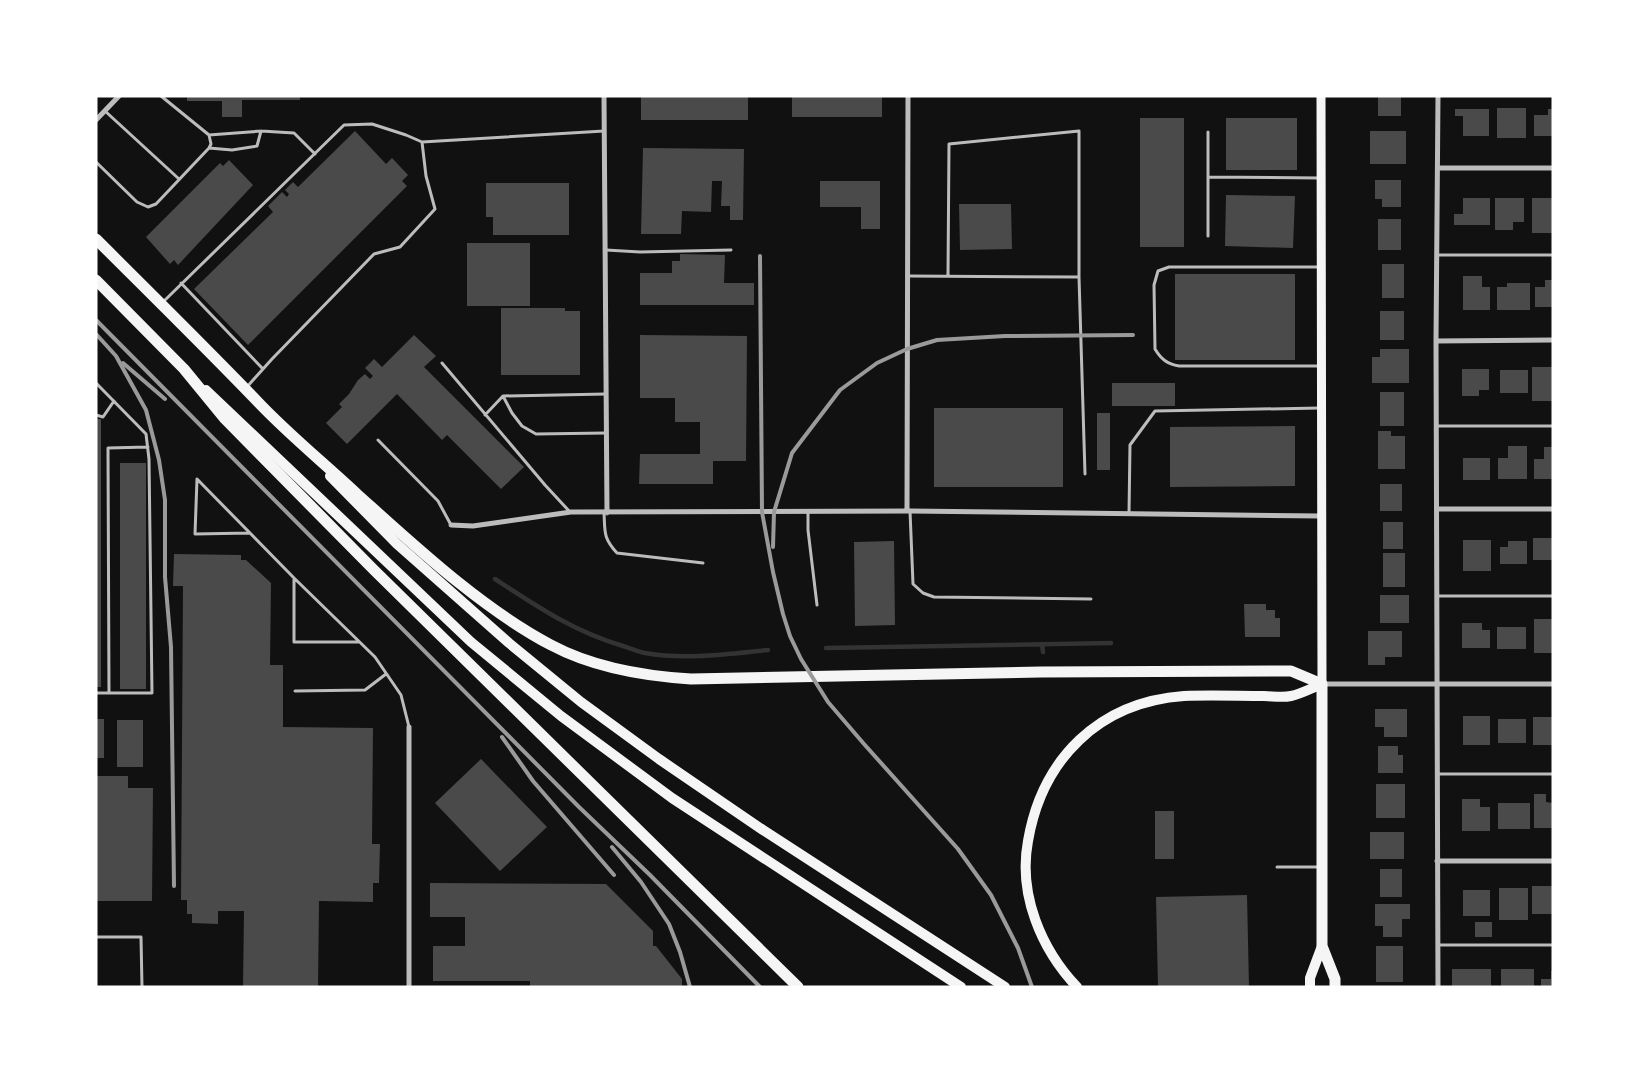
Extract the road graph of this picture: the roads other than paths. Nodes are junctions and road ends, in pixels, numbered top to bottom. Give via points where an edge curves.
1 (119, 96) edge
2 (160, 96) edge
3 (604, 96) edge
4 (908, 96) edge
5 (1320, 96) edge
6 (1438, 96) edge
7 (104, 111) junction
8 (96, 120) edge
9 (261, 131) junction
10 (604, 131) junction
11 (1208, 132) dead end
12 (209, 135) junction
13 (422, 142) junction
14 (209, 148) junction
15 (315, 154) junction
16 (96, 162) edge
17 (1438, 168) junction
18 (1553, 168) edge
19 (1208, 177) junction
20 (1320, 178) junction
21 (179, 179) junction
22 (1208, 236) dead end
23 (96, 239) edge
24 (605, 250) junction
25 (730, 250) dead end
26 (1437, 255) junction
27 (1553, 255) edge
28 (1321, 267) junction
29 (907, 276) junction
30 (948, 276) junction
31 (1078, 277) junction
32 (96, 280) edge
33 (181, 284) junction
34 (160, 304) junction
35 (1553, 340) edge
36 (1436, 341) junction
37 (442, 362) dead end
38 (1321, 366) junction
39 (184, 369) junction
40 (263, 369) junction
41 (96, 383) edge
42 (246, 389) junction
43 (606, 394) junction
44 (503, 396) junction
45 (114, 401) junction
46 (257, 402) junction
47 (1321, 408) junction
48 (96, 415) edge
49 (485, 415) junction
50 (1437, 426) junction
51 (1553, 426) edge
52 (606, 433) junction
53 (378, 440) dead end
54 (148, 447) junction
55 (1085, 474) dead end
56 (1437, 509) junction
57 (1553, 509) edge
58 (908, 511) junction
59 (571, 512) junction
60 (605, 512) junction
61 (808, 512) junction
62 (1129, 514) junction
63 (1321, 516) junction
64 (451, 525) joint
65 (250, 533) junction
66 (703, 563) dead end
67 (294, 578) junction
68 (1437, 596) junction
69 (1553, 596) edge
70 (1092, 599) dead end
71 (817, 604) dead end
72 (360, 642) junction
73 (386, 674) junction
74 (1322, 684) junction
75 (1437, 684) junction
76 (1553, 684) edge
77 (295, 691) dead end
78 (96, 693) edge
79 (109, 693) junction
80 (409, 727) joint
81 (1437, 774) junction
82 (1553, 774) edge
83 (1553, 860) edge
84 (1437, 861) junction
85 (1277, 867) dead end
86 (1322, 867) junction
87 (96, 937) edge
88 (1438, 945) junction
89 (1553, 945) edge
90 (1322, 946) junction
91 (142, 987) edge
92 (409, 987) edge
93 (798, 987) edge
94 (962, 987) edge
95 (1006, 987) edge
96 (1077, 987) edge
97 (1310, 987) edge
98 (1335, 987) edge
99 (1438, 987) edge

1 - 7 street
2 - 12 lane
3 - 10 street
4 - 29 street
5 - 20 main road
6 - 17 street
7 - 8 street
7 - 21 lane
9 - 12 lane
9 - 14 lane via 257,146 232,150
9 - 15 lane via 294,133
10 - 13 lane
10 - 24 street
11 - 19 lane
12 - 14 lane
13 - 15 lane via 372,124 344,125
13 - 40 lane via 426,176 435,209 400,247 374,254
14 - 21 lane
15 - 33 lane
16 - 21 lane via 137,202 148,207 156,204
17 - 18 street
17 - 26 street
19 - 20 lane
19 - 22 lane
20 - 28 main road
23 - 34 highway
24 - 25 lane
24 - 43 street
26 - 27 lane
26 - 36 street
28 - 38 main road
28 - 38 lane via 1169,267 1158,271 1154,285 1154,349 1169,365
29 - 30 lane
29 - 58 street
30 - 31 lane
30 - 31 lane via 949,144 1079,131
31 - 55 lane
32 - 39 highway
33 - 34 lane
33 - 40 lane
34 - 42 highway
35 - 36 street
36 - 50 street
37 - 49 lane
38 - 47 main road
39 - 93 highway via 225,419 353,549
39 - 94 main road via 471,642 576,728 724,833
40 - 42 lane
41 - 45 lane
42 - 46 highway
43 - 44 lane
43 - 52 street
44 - 49 lane
44 - 52 lane via 522,426 536,434
45 - 48 lane via 103,417
45 - 54 lane via 146,434
46 - 74 highway via 407,540 486,603 552,645 609,667 691,679 1291,671
46 - 95 main road via 397,544 581,702 658,760
47 - 62 lane via 1155,411 1130,445
47 - 63 main road
49 - 59 lane
50 - 51 lane
50 - 56 street
52 - 60 street
53 - 64 lane via 438,501
54 - 79 lane via 108,448
54 - 79 lane via 152,693
56 - 57 street
56 - 68 street
58 - 61 street
58 - 62 street
58 - 70 lane via 913,584 923,593 934,597
59 - 60 street
59 - 64 street via 473,526
60 - 61 street
60 - 66 lane via 604,531 608,543 617,553
61 - 71 lane
62 - 63 street
63 - 74 main road
65 - 65 lane via 217,499 197,479 195,534
65 - 67 lane
67 - 72 lane
67 - 72 lane via 294,642
68 - 69 lane
68 - 75 street
72 - 73 lane
73 - 77 lane via 365,690
73 - 80 lane via 401,695
74 - 75 street
74 - 86 highway
74 - 96 main road via 1290,696 1186,696 1135,706 1097,725 1056,766 1039,799 1030,830 1027,844 1028,890 1046,945
75 - 76 street
75 - 81 street
78 - 79 lane
80 - 92 street
81 - 82 lane
81 - 84 street
83 - 84 street
84 - 88 street
85 - 86 lane
86 - 90 highway
87 - 91 lane via 141,937
88 - 89 lane
88 - 99 street
90 - 97 main road via 1310,978
90 - 98 highway

